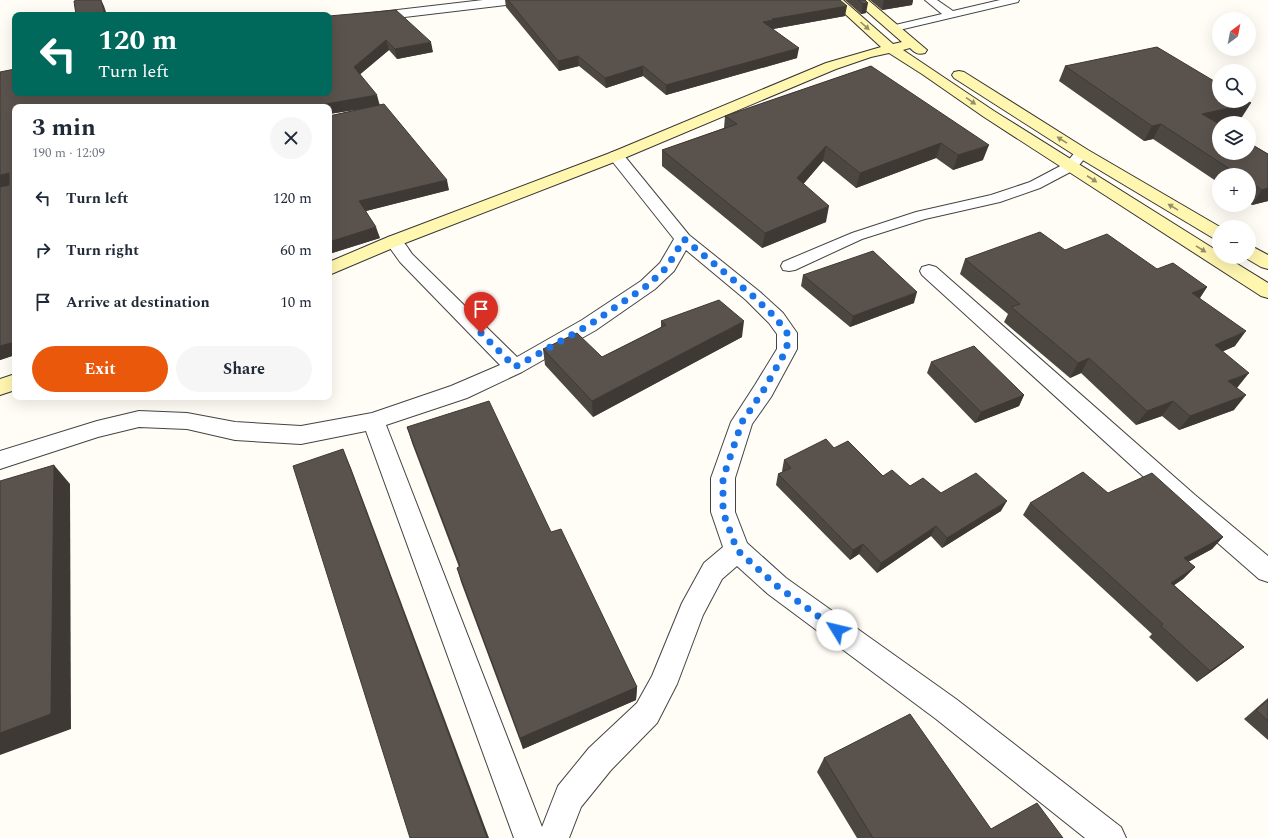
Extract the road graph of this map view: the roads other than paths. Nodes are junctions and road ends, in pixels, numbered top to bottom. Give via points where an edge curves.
1 (515, 0) edge
2 (836, 0) edge
3 (860, 0) edge
4 (930, 0) edge
5 (1014, 0) edge
6 (951, 15) junction
7 (332, 22) edge
8 (895, 28) junction
9 (911, 44) junction
10 (890, 48) junction
11 (1082, 153) junction
12 (616, 156) junction
13 (1071, 166) junction
14 (1212, 230) edge
15 (684, 239) junction
16 (394, 241) junction
17 (1256, 256) edge
18 (1268, 264) edge
19 (789, 266) dead end
20 (332, 268) edge
21 (929, 271) dead end
22 (1268, 292) edge
23 (515, 367) junction
24 (12, 383) edge
25 (0, 387) edge
26 (373, 421) junction
27 (0, 460) edge
28 (737, 550) junction
29 (1268, 571) edge
30 (530, 838) edge
31 (552, 838) edge
32 (1110, 838) edge

1 - 7 street
2 -> 10 main road
3 - 8 main road
4 - 6 lane
5 - 6 lane
6 - 8 lane
8 - 9 main road
9 - 10 main road
11 -> 9 main road
10 - 12 main road via 831,66
10 -> 13 main road
11 - 13 lane
14 -> 11 main road
12 - 15 street
12 - 16 main road
13 - 19 lane via 1035,185 995,199 921,215 870,232
13 -> 22 main road
15 - 23 street via 667,267 648,285 589,325
15 - 28 street via 753,296 776,318 787,333 787,349 742,422 723,478 723,512
16 - 20 main road
16 - 23 street via 406,258
17 - 18 main road
21 - 29 street via 1175,492
23 - 26 street via 459,392
24 - 25 main road
26 - 27 street via 301,435 235,431 187,421 139,419 97,429
26 - 30 street
28 - 31 street via 709,577 691,611 663,684 647,714 600,759 569,796
28 - 32 street via 777,586 946,709

